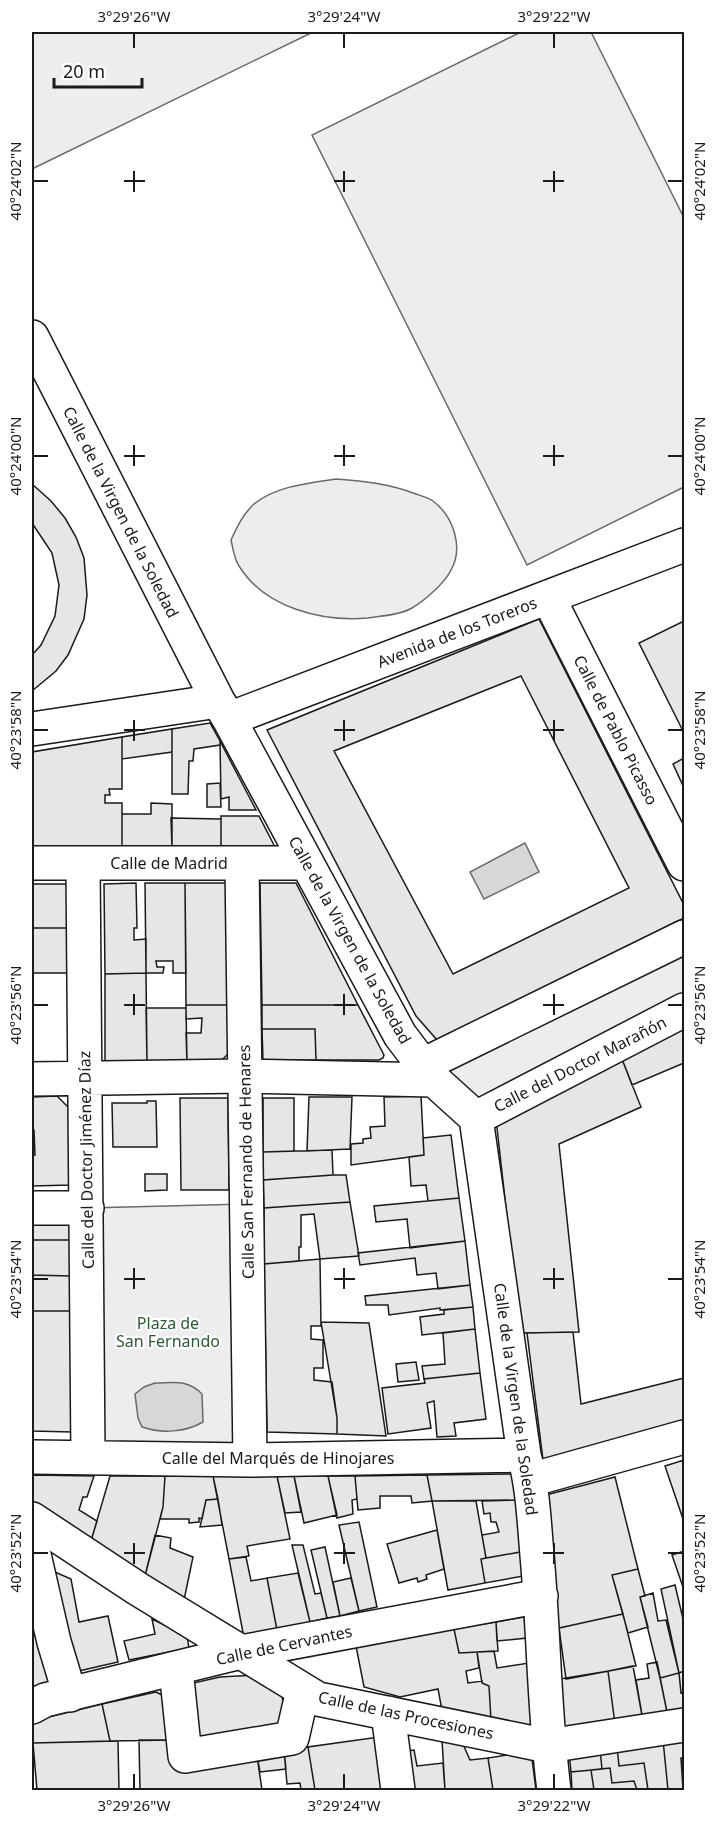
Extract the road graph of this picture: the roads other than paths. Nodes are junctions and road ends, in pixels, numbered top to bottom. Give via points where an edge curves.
1 (32, 337) edge
2 (684, 545) edge
3 (548, 597) junction
4 (224, 710) junction
5 (32, 729) edge
6 (32, 863) edge
7 (83, 863) junction
8 (242, 863) junction
9 (307, 863) junction
10 (684, 864) edge
11 (684, 937) edge
12 (684, 1010) edge
13 (429, 1073) junction
14 (244, 1076) junction
15 (85, 1078) junction
16 (32, 1079) edge
17 (476, 1118) junction
18 (32, 1208) edge
19 (87, 1208) junction
20 (684, 1437) edge
21 (32, 1457) edge
22 (88, 1457) junction
23 (250, 1460) junction
24 (527, 1467) junction
25 (32, 1520) edge
26 (32, 1546) edge
27 (541, 1596) junction
28 (242, 1652) junction
29 (177, 1669) junction
30 (303, 1690) junction
31 (70, 1695) junction
32 (32, 1707) edge
33 (388, 1713) junction
34 (684, 1725) edge
35 (548, 1746) junction
36 (398, 1791) edge
37 (554, 1791) edge

1 - 4 street, Calle de la Virgen de la Soledad
2 - 3 street, Avenida de los Toreros
3 - 4 street, Avenida de los Toreros
3 - 10 street, Calle de Pablo Picasso
4 - 5 street, Avenida de los Toreros
4 - 9 street, Calle de la Virgen de la Soledad
6 - 7 street, Calle de Madrid
7 - 8 street, Calle de Madrid
7 - 15 street, Calle del Doctor Jiménez Díaz
8 - 9 street, Calle de Madrid
8 - 14 street, Calle San Fernando de Henares
9 - 13 street, Calle de la Virgen de la Soledad via 400,1035
11 - 13 street
12 - 17 street, Calle del Doctor Marañón
13 - 14 street
13 - 17 street, Calle de la Virgen de la Soledad
14 - 15 street
14 - 23 street, Calle San Fernando de Henares
15 - 16 street
15 - 19 street, Calle del Doctor Jiménez Díaz
17 - 24 street, Calle de la Virgen de la Soledad
18 - 19 street
19 - 22 street, Calle del Doctor Jiménez Díaz
20 - 24 street, Calle del Marqués de Hinojares
21 - 22 street, Calle del Marqués de Hinojares
22 - 23 street, Calle del Marqués de Hinojares
23 - 24 street, Calle del Marqués de Hinojares
24 - 27 street, Calle de la Virgen de la Soledad
25 - 28 street, Calle de las Procesiones
26 - 31 street
27 - 28 street, Calle de Cervantes
27 - 35 street, Calle de la Virgen de la Soledad
28 - 29 street, Calle de Cervantes
28 - 30 street, Calle de las Procesiones
29 - 30 street via 185,1756 292,1738
29 - 31 street, Calle de Cervantes
30 - 33 street, Calle de las Procesiones via 318,1700
31 - 32 street, Calle de Cervantes
33 - 35 street, Calle de las Procesiones
33 - 36 street
34 - 35 street, Calle de las Procesiones
35 - 37 street, Calle de la Virgen de la Soledad

